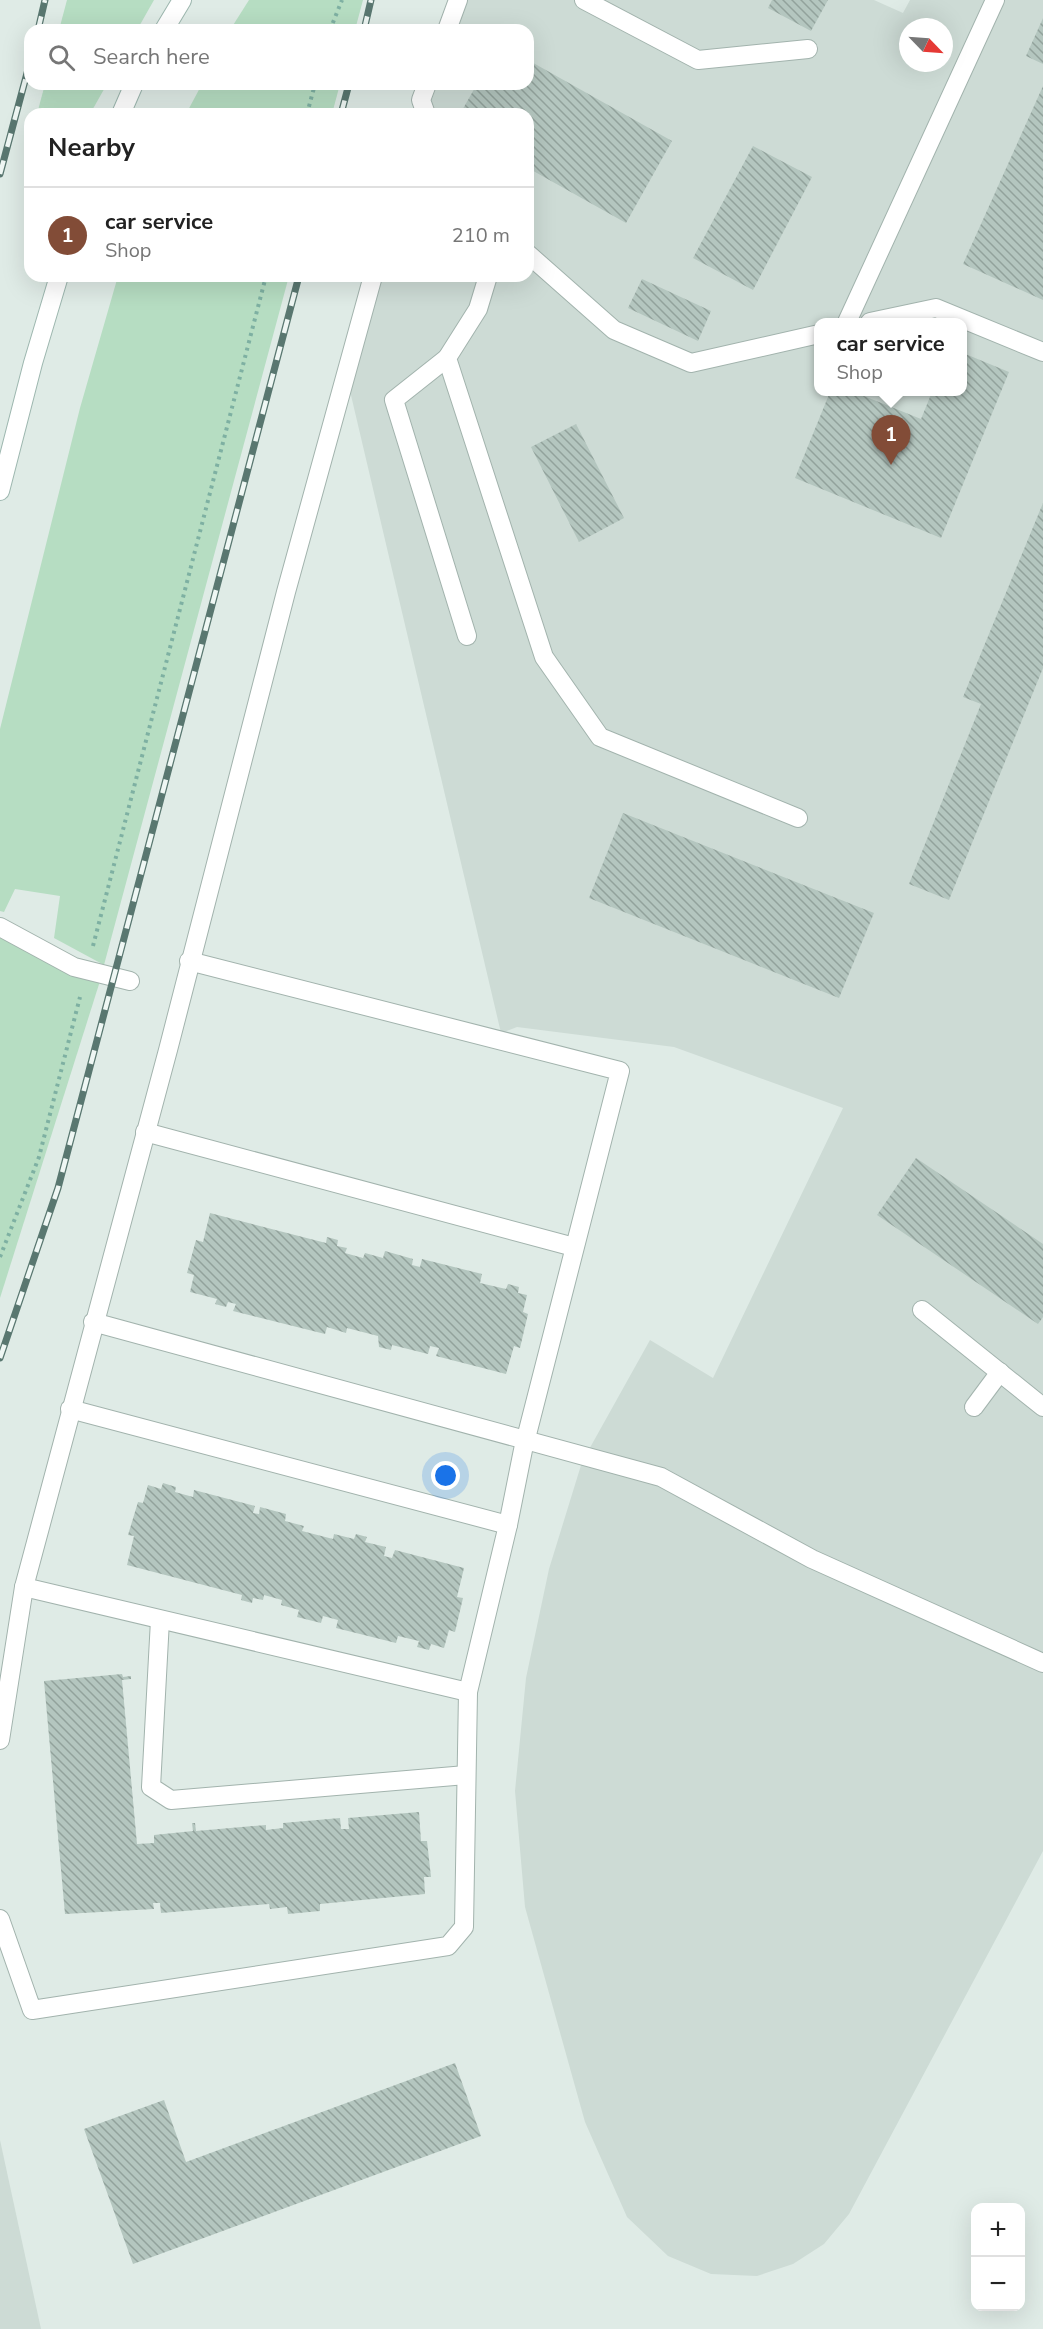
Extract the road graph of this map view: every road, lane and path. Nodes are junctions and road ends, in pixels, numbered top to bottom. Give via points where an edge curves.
1 (182, 0) edge
2 (342, 0) edge
3 (458, 0) edge
4 (584, 0) edge
5 (995, 0) edge
6 (168, 24) edge
7 (332, 24) edge
8 (449, 24) edge
9 (808, 49) dead end
10 (131, 90) edge
11 (313, 90) edge
12 (124, 108) edge
13 (309, 108) edge
14 (534, 259) edge
15 (57, 282) edge
16 (264, 282) edge
17 (371, 282) edge
18 (486, 282) edge
19 (849, 318) edge
20 (889, 318) edge
21 (960, 318) edge
22 (967, 321) edge
23 (814, 335) edge
24 (1043, 352) edge
25 (447, 358) junction
26 (0, 491) edge
27 (467, 636) dead end
28 (798, 818) dead end
29 (0, 927) edge
30 (189, 961) junction
31 (87, 970) junction
32 (130, 981) dead end
33 (145, 1131) junction
34 (574, 1247) junction
35 (0, 1257) edge
36 (922, 1310) dead end
37 (93, 1322) junction
38 (1000, 1372) junction
39 (974, 1407) dead end
40 (1043, 1407) edge
41 (70, 1409) junction
42 (525, 1440) junction
43 (508, 1525) junction
44 (24, 1587) junction
45 (160, 1620) junction
46 (1043, 1663) edge
47 (468, 1692) junction
48 (0, 1740) edge
49 (466, 1775) junction
50 (0, 1919) edge

1 - 6 main road
2 - 7 path
3 - 8 main road
4 - 9 main road via 698,60
5 - 19 main road
10 - 12 main road
11 - 13 path
14 - 23 main road via 614,330 691,363
15 - 26 main road
16 - 31 path
17 - 30 main road
18 - 25 main road via 478,309
20 - 21 main road via 936,308
22 - 24 main road
25 - 27 main road via 394,400
25 - 28 main road via 544,657 600,737
29 - 31 main road via 74,967
30 - 33 main road
30 - 34 main road via 620,1071
31 - 32 main road
31 - 35 path via 39,1157
33 - 34 main road
33 - 37 main road
34 - 42 main road
36 - 38 main road
37 - 41 main road
37 - 42 main road
38 - 39 main road
38 - 40 main road
41 - 43 main road
41 - 44 main road
42 - 43 main road
42 - 46 main road via 662,1477 812,1559
43 - 47 main road
44 - 45 main road
44 - 48 main road
45 - 47 main road
45 - 49 main road via 151,1787 171,1800
47 - 49 main road
49 - 50 main road via 464,1927 448,1946 32,2010

